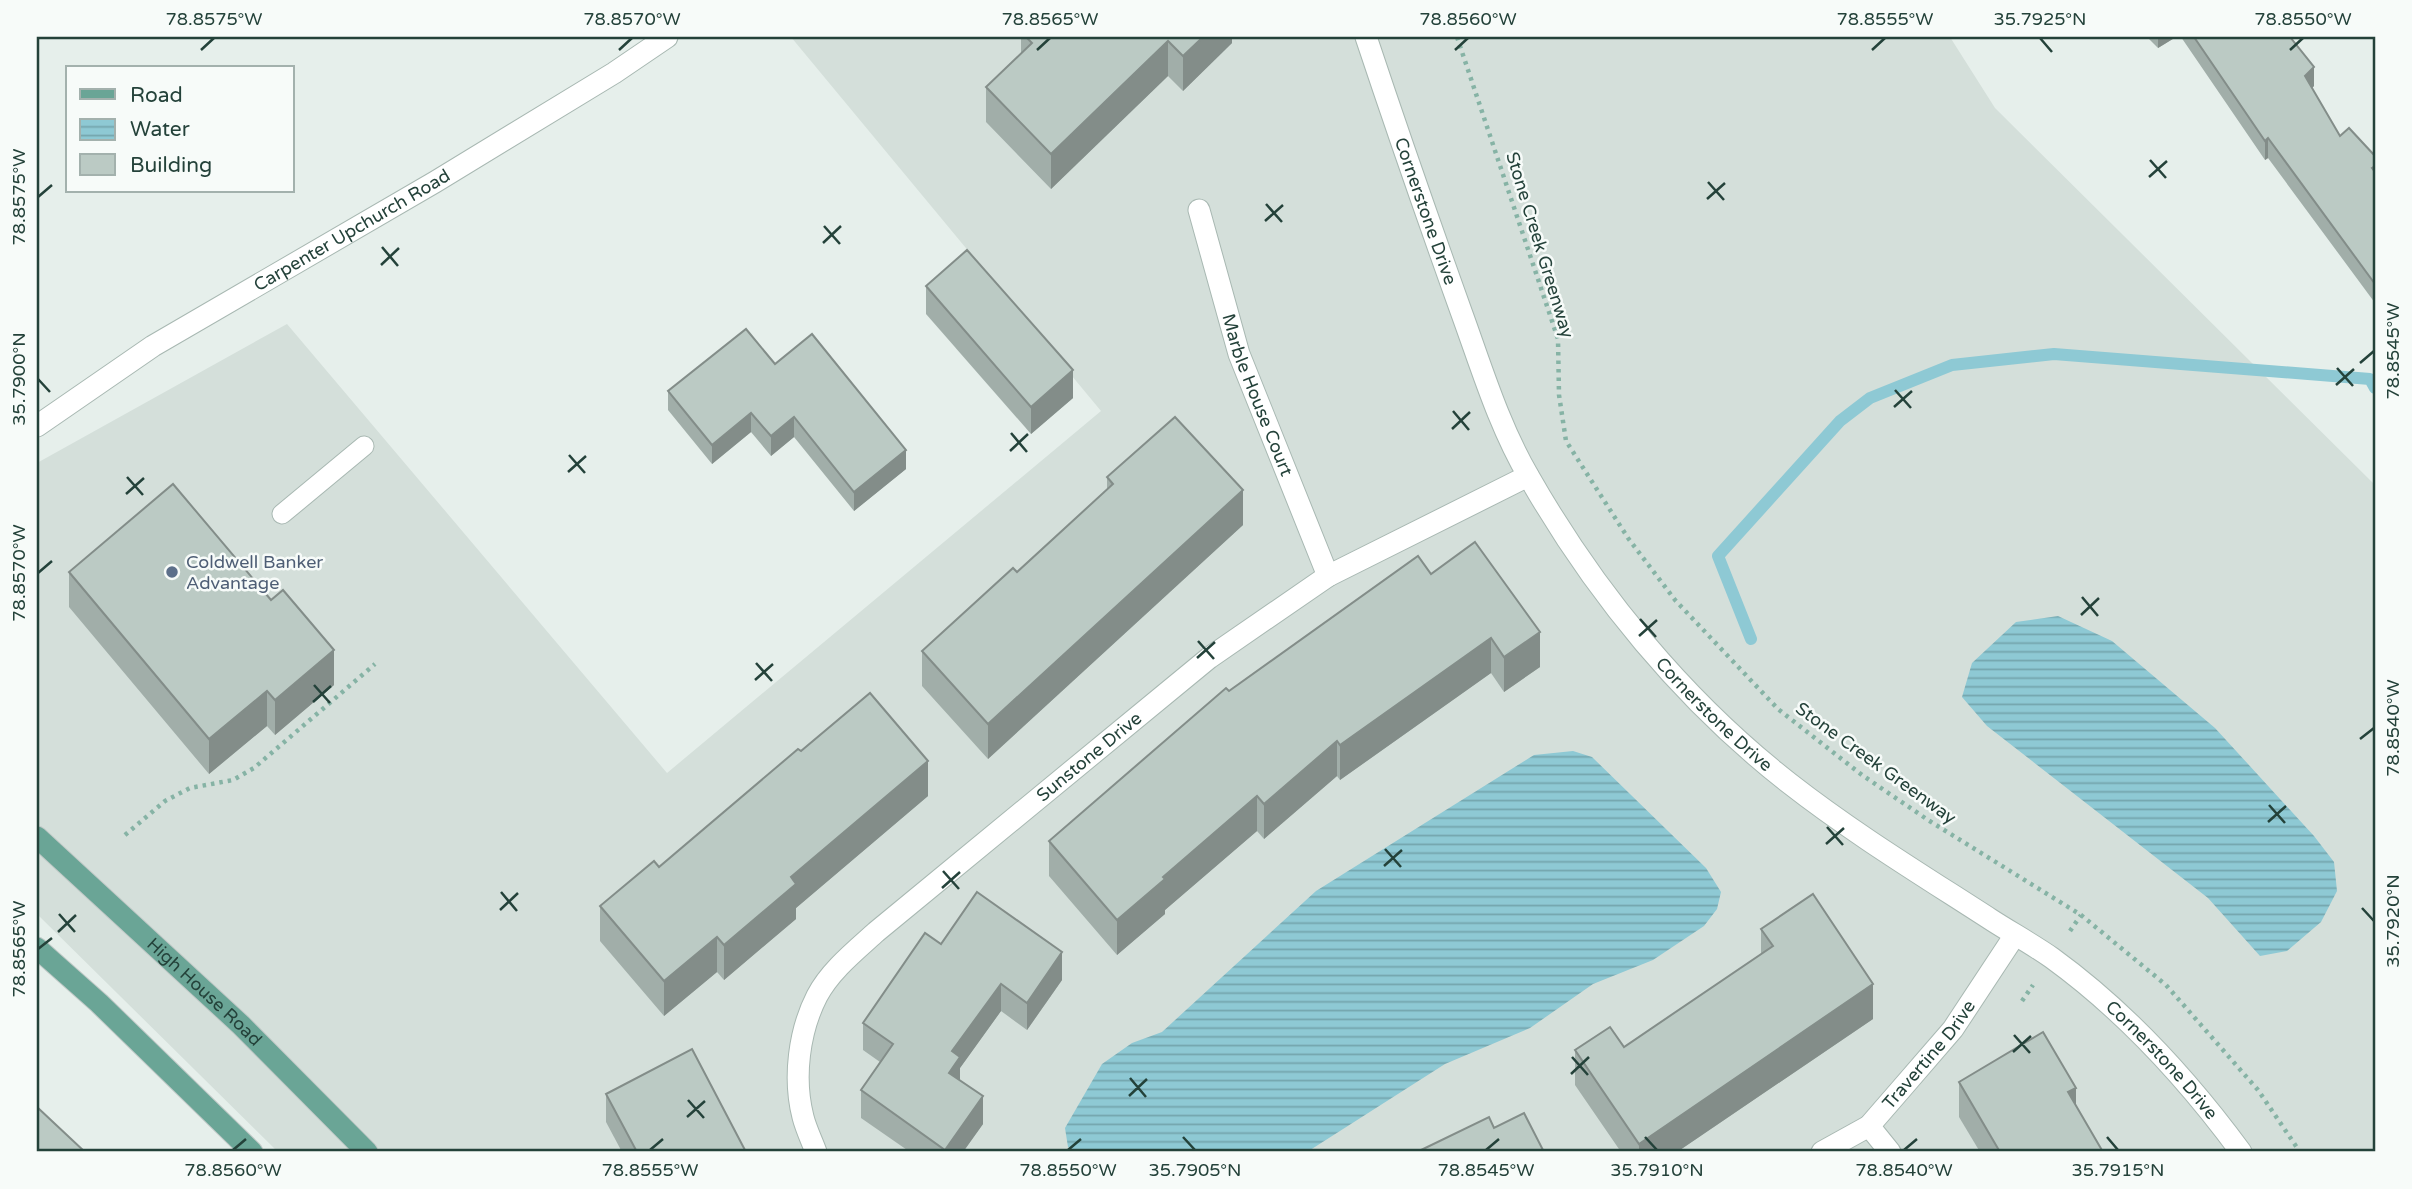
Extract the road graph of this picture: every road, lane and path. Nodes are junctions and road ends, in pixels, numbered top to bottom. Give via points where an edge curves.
1 (667, 37) edge
2 (1366, 37) edge
3 (1457, 37) edge
4 (1199, 210) dead end
5 (37, 426) edge
6 (364, 446) dead end
7 (1528, 476) junction
8 (282, 514) dead end
9 (1328, 576) junction
10 (375, 664) dead end
11 (125, 835) dead end
12 (37, 837) edge
13 (2015, 935) junction
14 (37, 948) edge
15 (1869, 1126) junction
16 (252, 1152) edge
17 (367, 1152) edge
18 (816, 1152) edge
19 (1822, 1152) edge
20 (1891, 1152) edge
21 (2241, 1152) edge
22 (2300, 1152) edge

1 - 5 street, Carpenter Upchurch Road via 435,182 153,346
2 - 7 street, Cornerstone Drive via 1500,418
3 - 22 path, Stone Creek Greenway via 1558,339 1566,441 1628,538 1675,600 1778,709 1928,820 2081,915 2166,985 2258,1090
4 - 9 street, Marble House Court via 1239,354
6 - 8 lane
7 - 9 street, Sunstone Drive
7 - 13 street, Cornerstone Drive via 1592,575 1643,641 1739,741 1846,826
9 - 18 street, Sunstone Drive via 1209,658 843,962 818,995 803,1036 798,1069 803,1116
10 - 11 path via 254,768 233,780 190,788 165,801
12 - 17 main road, High House Road via 241,1025
13 - 15 street, Travertine Drive via 1953,1028
13 - 21 street, Cornerstone Drive via 2052,957 2105,1001 2172,1066
14 - 16 main road
15 - 19 street, Travertine Drive
15 - 20 street

